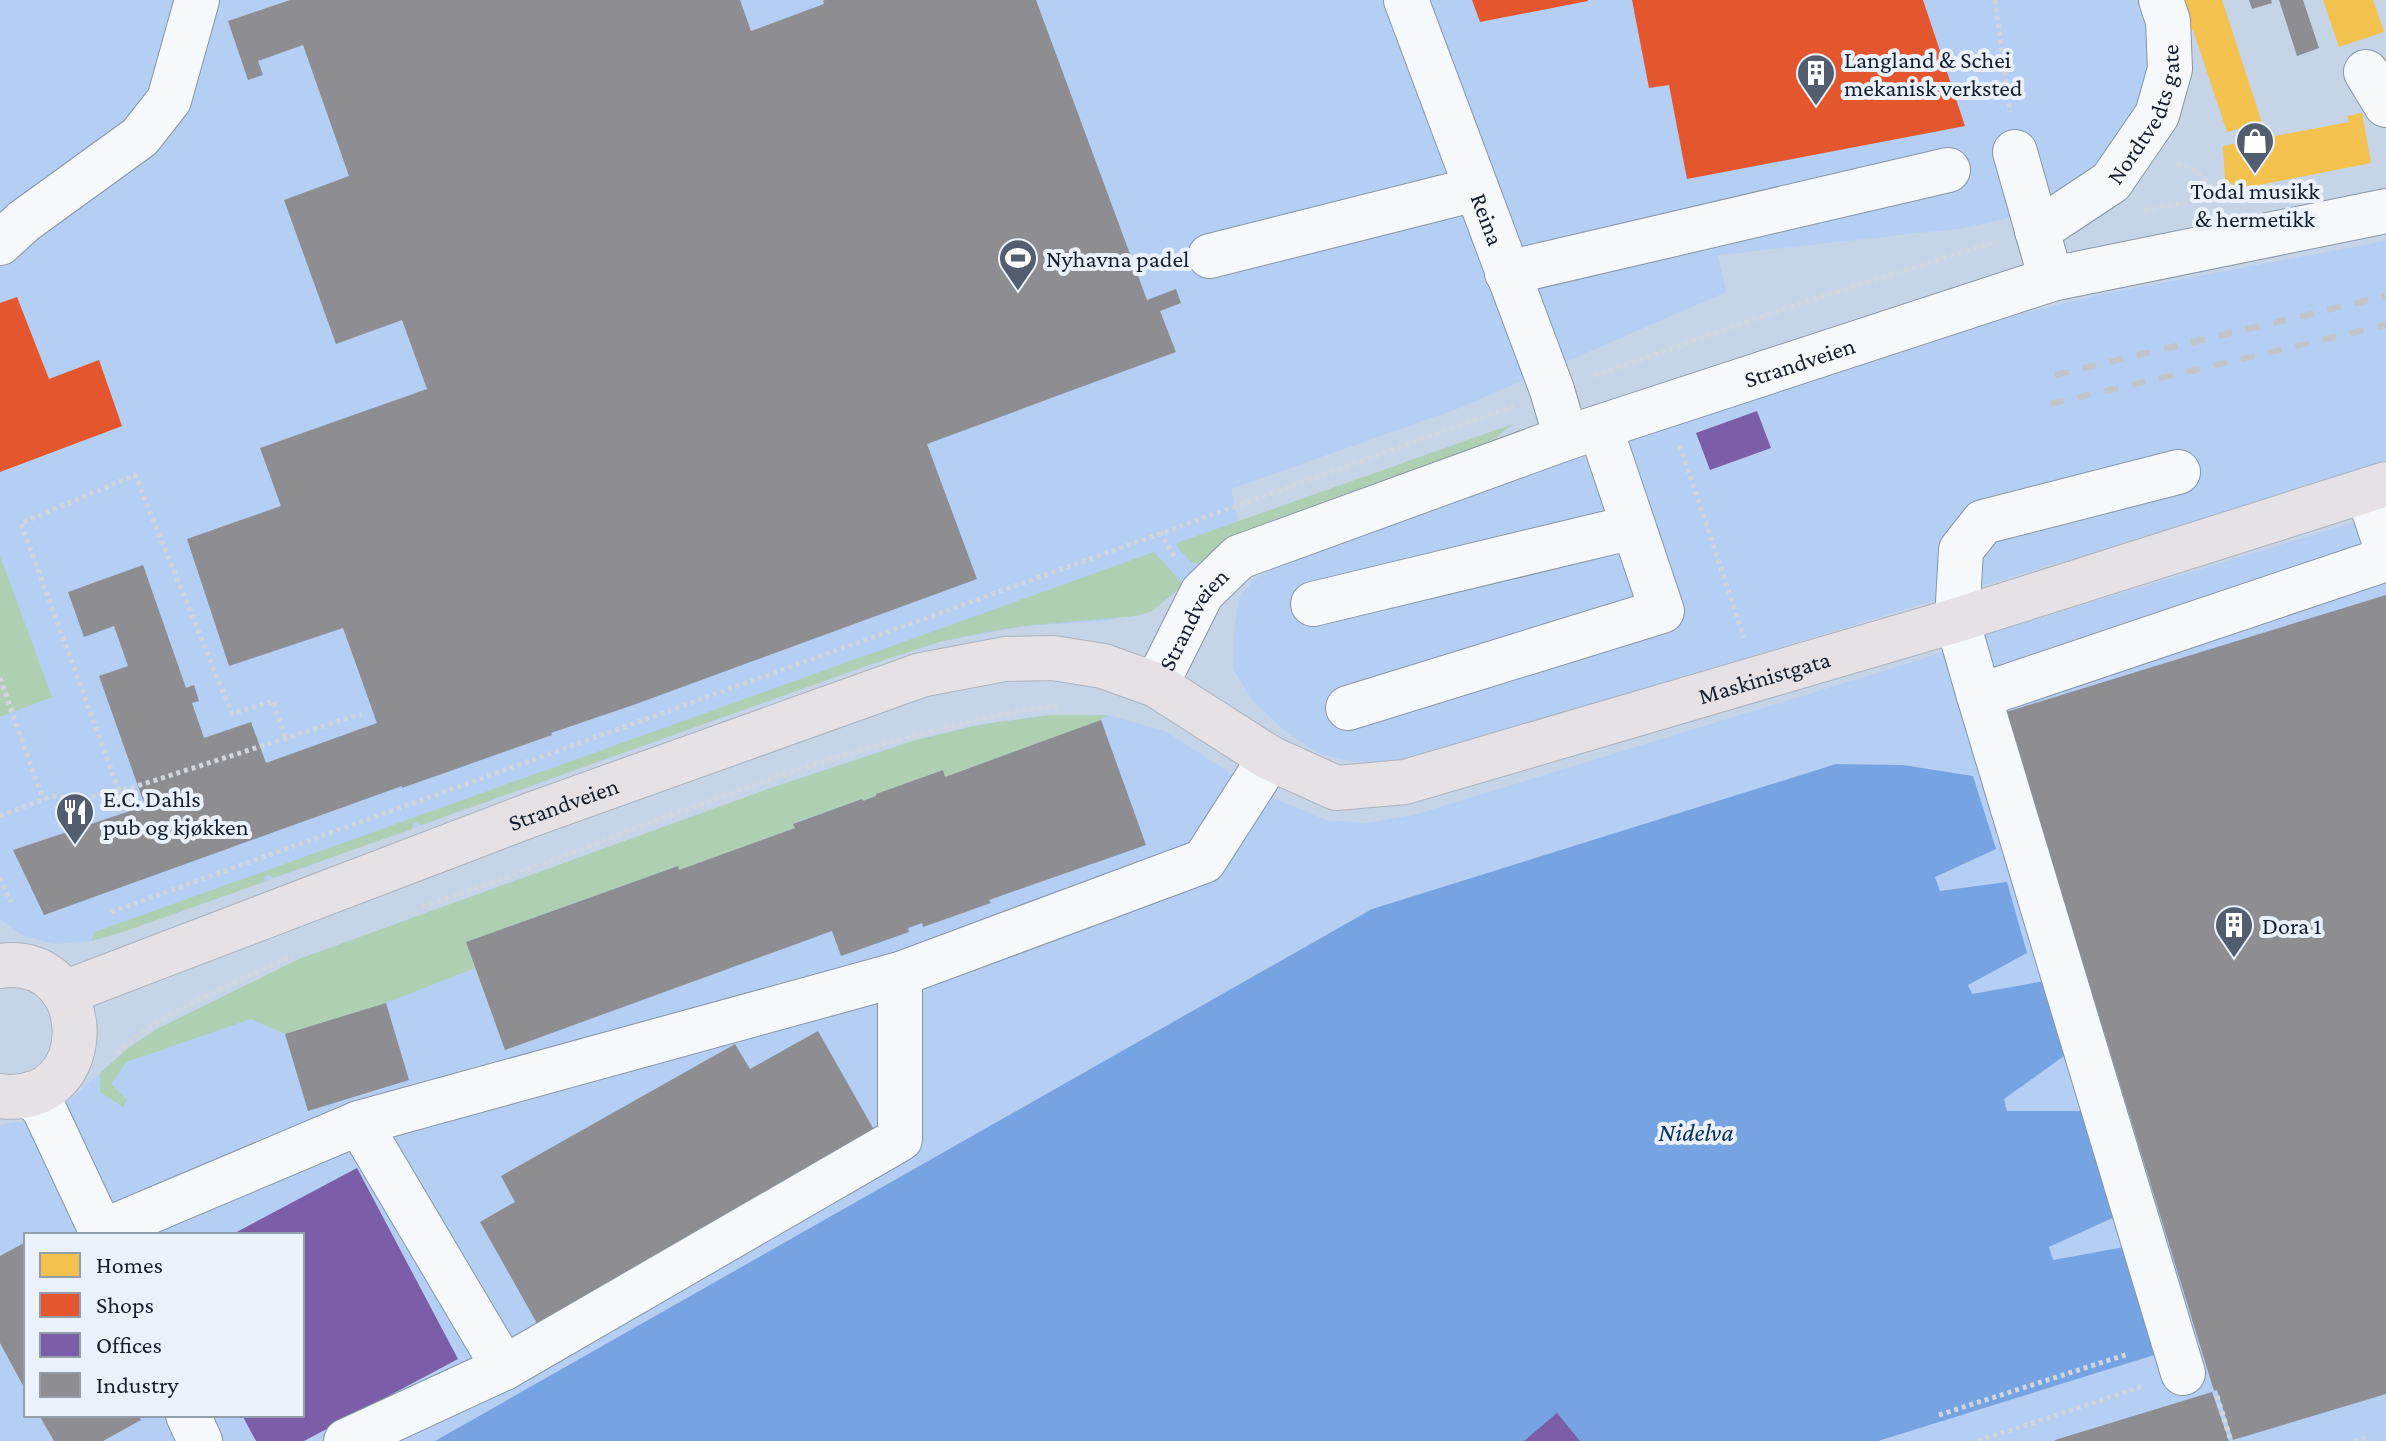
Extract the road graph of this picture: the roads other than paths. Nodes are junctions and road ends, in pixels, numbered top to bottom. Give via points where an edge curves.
1 (197, 0) edge
2 (1406, 0) edge
3 (2161, 0) edge
4 (2015, 152) road end
5 (1948, 170) dead end
6 (1476, 189) junction
7 (2386, 211) edge
8 (8, 231) edge
9 (2037, 231) junction
10 (1210, 256) dead end
11 (1507, 273) junction
12 (2052, 279) junction
13 (1583, 433) junction
14 (2178, 472) dead end
15 (2377, 487) edge
16 (1633, 527) junction
17 (2386, 547) edge
18 (2386, 559) edge
19 (1313, 604) dead end
20 (1957, 620) junction
21 (1156, 685) junction
22 (1979, 696) junction
23 (1348, 708) dead end
24 (1270, 758) junction
25 (0, 966) edge
26 (900, 974) junction
27 (64, 993) junction
28 (16, 1095) edge
29 (359, 1123) junction
30 (102, 1233) edge
31 (104, 1233) edge
32 (504, 1368) junction
33 (2183, 1373) road end
34 (189, 1417) edge
35 (200, 1441) edge
36 (346, 1441) edge

1 - 8 street via 169,100 140,137
2 - 6 street, Reina
3 - 9 street, Nordtvedts gate via 2168,21 2170,69 2157,115 2111,182
4 - 9 street
5 - 11 street
6 - 10 street
6 - 11 street, Reina
7 - 12 street, Strandveien
9 - 12 street
11 - 13 street, Reina via 1552,390
12 - 13 street, Strandveien
13 - 16 street, Reina
13 - 21 street, Strandveien via 1239,557 1202,593
14 - 20 street via 1983,522 1961,550
15 - 17 street
15 - 20 main road, Maskinistgata
16 - 19 street
16 - 23 street, Reina via 1662,611
18 - 22 street
20 - 22 street
20 - 24 main road, Maskinistgata via 1405,782 1336,788
21 - 24 main road, Maskinistgata
21 - 27 main road, Strandveien via 1103,666 1053,658 1005,659 921,675
22 - 33 street
24 - 26 street via 1204,861
25 - 27 main road via 38,971
26 - 29 street
26 - 32 street via 900,1139
27 - 28 main road via 76,1025 70,1060 47,1086
28 - 30 street via 44,1109
29 - 31 street
29 - 32 street
32 - 36 street
34 - 35 street

